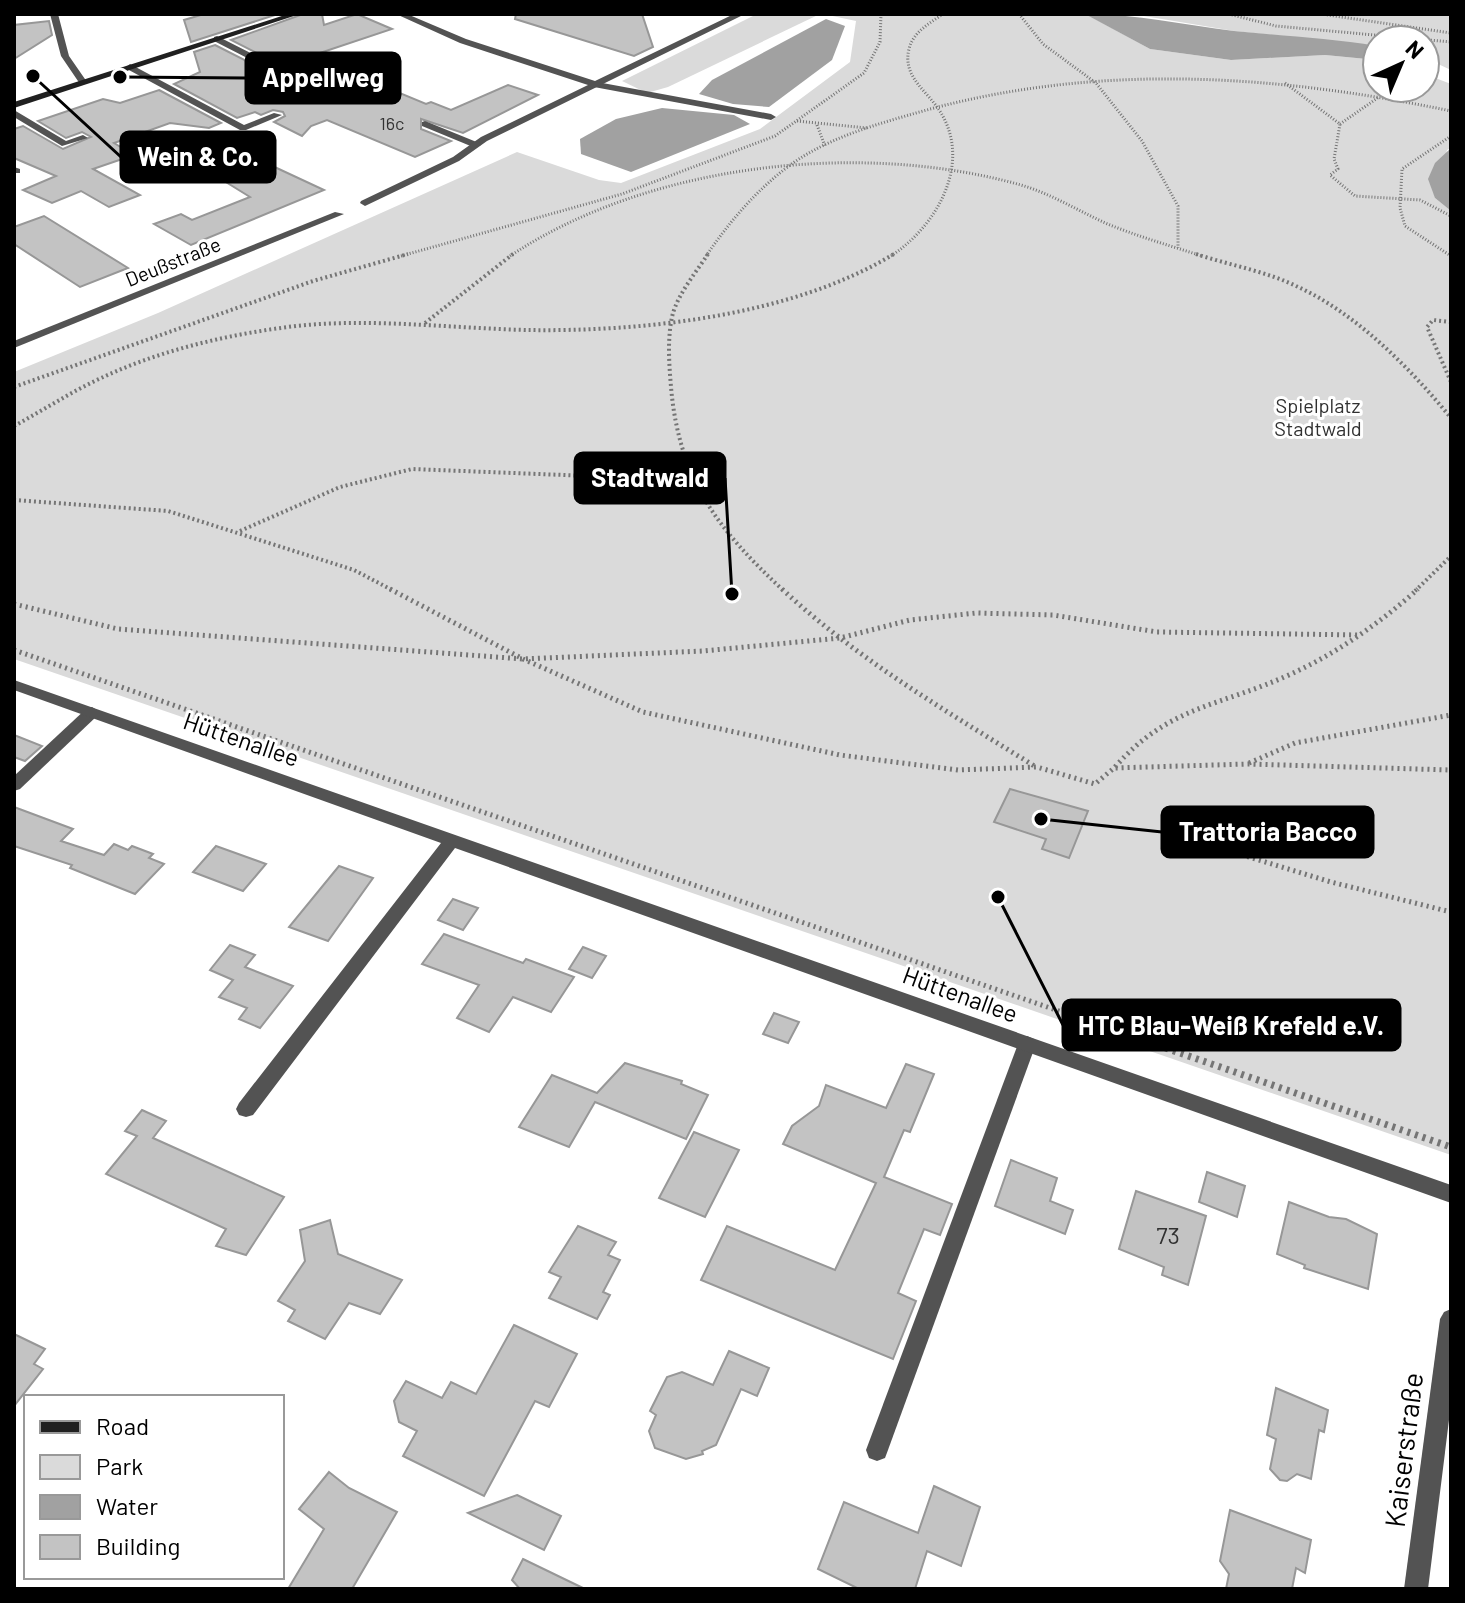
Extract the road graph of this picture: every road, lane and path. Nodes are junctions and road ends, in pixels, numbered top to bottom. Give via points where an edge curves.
1 (54, 14) edge
2 (296, 14) edge
3 (400, 14) edge
4 (741, 14) edge
5 (881, 14) edge
6 (943, 14) edge
7 (1019, 14) edge
8 (1229, 14) edge
9 (1321, 14) edge
10 (1451, 33) edge
11 (217, 39) junction
12 (1451, 42) edge
13 (130, 67) junction
14 (1094, 81) junction
15 (83, 82) junction
16 (1284, 83) junction
17 (597, 85) junction
18 (330, 86) dead end
19 (681, 92) dead end
20 (1361, 93) edge
21 (657, 99) junction
22 (1369, 104) edge
23 (1418, 104) edge
24 (14, 105) edge
25 (937, 105) junction
26 (1451, 111) edge
27 (14, 113) edge
28 (277, 115) dead end
29 (771, 117) joint
30 (796, 121) junction
31 (425, 124) dead end
32 (1340, 124) junction
33 (817, 125) junction
34 (868, 129) junction
35 (1451, 136) edge
36 (83, 138) dead end
37 (476, 145) junction
38 (825, 146) junction
39 (793, 163) junction
40 (950, 170) junction
41 (1399, 199) junction
42 (365, 203) dead end
43 (339, 214) dead end
44 (1451, 216) edge
45 (1178, 248) junction
46 (1451, 256) edge
47 (1451, 322) edge
48 (673, 323) junction
49 (424, 324) junction
50 (16, 343) edge
51 (1451, 382) edge
52 (14, 387) edge
53 (1451, 418) edge
54 (14, 426) edge
55 (691, 480) junction
56 (14, 500) edge
57 (239, 532) junction
58 (1451, 556) edge
59 (14, 604) edge
60 (1359, 635) junction
61 (840, 638) junction
62 (14, 650) edge
63 (523, 659) junction
64 (14, 685) edge
65 (92, 712) junction
66 (1451, 715) edge
67 (1248, 764) junction
68 (1037, 767) junction
69 (1114, 768) junction
70 (1451, 770) edge
71 (14, 785) edge
72 (1190, 839) dead end
73 (452, 840) junction
74 (1451, 912) edge
75 (1027, 1044) junction
76 (246, 1109) dead end
77 (1451, 1147) edge
78 (1451, 1194) edge
79 (1451, 1319) edge
80 (877, 1450) dead end
81 (1416, 1589) edge

1 - 15 street via 61,24 65,56
2 - 11 main road
3 - 17 street via 463,41
4 - 17 street
5 - 30 path via 880,42 864,73
6 - 25 path via 913,39 909,52 911,76
7 - 14 path via 1025,28
8 - 12 path via 1276,26
9 - 10 path
11 - 13 main road
11 - 18 street via 315,89
13 - 15 main road
13 - 28 street via 243,128
14 - 16 path via 1206,78
14 - 25 path
14 - 45 path via 1172,191 1181,228
15 - 24 main road
16 - 20 path
16 - 32 path
17 - 21 street
17 - 37 street
19 - 21 street
21 - 29 street
22 - 32 path
23 - 26 path
25 - 34 path
25 - 40 path via 950,134
27 - 36 street via 65,144
29 - 30 path
30 - 33 path
30 - 52 path via 684,174 313,281
31 - 37 street
32 - 41 path via 1334,159 1338,169 1330,175 1355,196
33 - 34 path
33 - 38 path
34 - 38 path
35 - 41 path via 1402,169
37 - 42 street
38 - 39 path
39 - 40 path
39 - 48 path via 720,231 674,311
39 - 49 path via 671,188 553,231
40 - 45 path via 1023,186 1116,228
40 - 48 path via 947,198 928,226 873,267 745,310
41 - 44 path via 1420,200
41 - 46 path via 1405,229
43 - 50 street, Deußstraße
45 - 53 path via 1299,287 1429,389
47 - 51 path via 1433,320 1427,327
48 - 49 path via 564,330
48 - 55 path via 669,371
49 - 54 path via 262,331 188,347 109,374
55 - 57 path via 412,469 340,487
55 - 61 path via 749,556
56 - 57 path via 168,511
57 - 63 path via 354,570
58 - 60 path via 1420,589
59 - 63 path via 118,629
60 - 61 path via 1157,632 1053,615 976,613 910,620
60 - 69 path via 1288,675 1161,724
61 - 63 path
61 - 68 path
62 - 77 path
63 - 68 path via 643,712 840,755 958,770
64 - 65 street, Hüttenallee
65 - 71 street
65 - 73 street, Hüttenallee
66 - 67 path via 1295,743
67 - 69 path
67 - 70 path
68 - 69 path via 1095,784
72 - 74 path
73 - 75 street, Hüttenallee
73 - 76 street
75 - 78 street, Hüttenallee
75 - 80 street
79 - 81 street, Kaiserstraße

